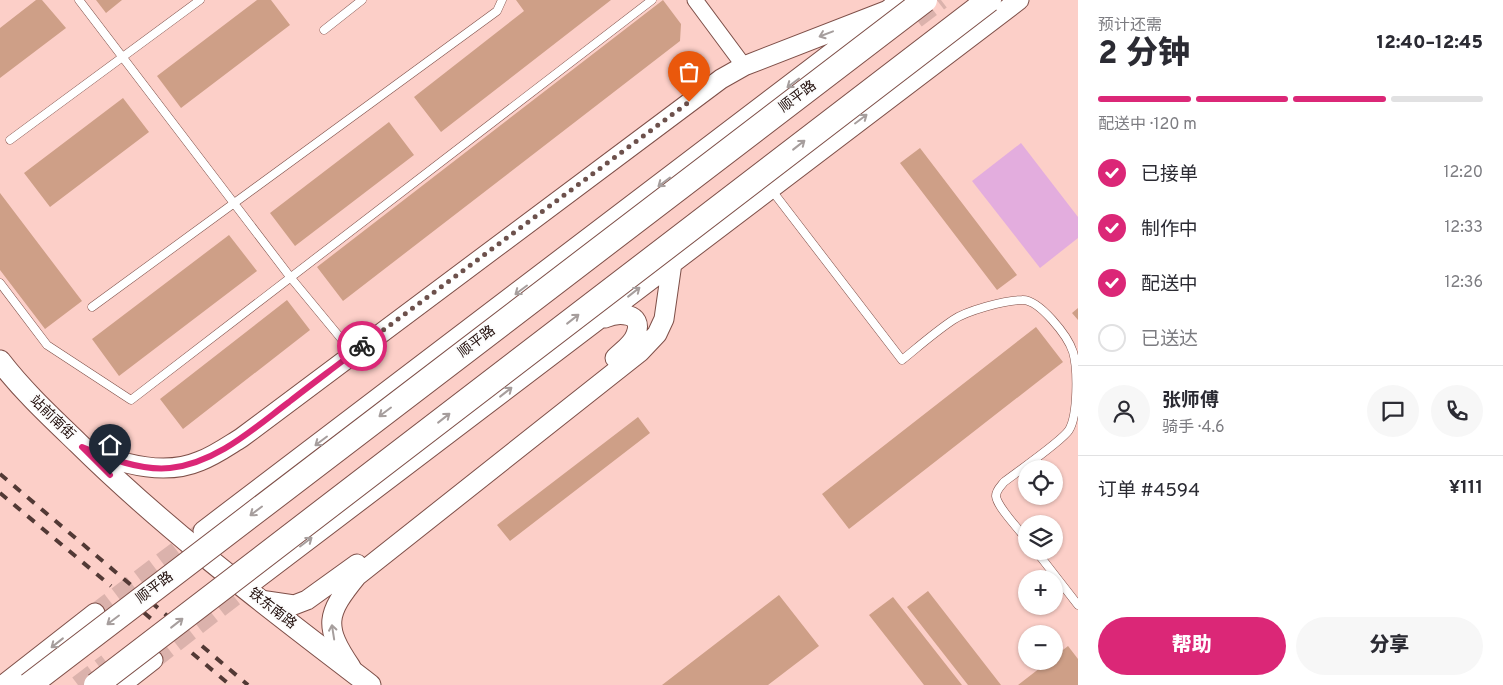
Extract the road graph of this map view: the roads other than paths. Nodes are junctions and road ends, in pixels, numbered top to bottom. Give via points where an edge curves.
1 (79, 0) edge
2 (200, 0) edge
3 (362, 0) edge
4 (502, 0) edge
5 (652, 0) edge
6 (695, 0) edge
7 (925, 0) tunnel mouth
8 (989, 0) edge
9 (1019, 0) edge
10 (895, 5) edge
11 (324, 30) dead end
12 (123, 57) junction
13 (744, 66) junction
14 (10, 140) dead end
15 (769, 188) junction
16 (234, 203) junction
17 (672, 263) junction
18 (292, 278) junction
19 (0, 283) edge
20 (92, 307) dead end
21 (594, 323) junction
22 (353, 353) junction
23 (0, 361) edge
24 (82, 447) junction
25 (1018, 528) edge
26 (203, 531) tunnel mouth
27 (176, 532) joint
28 (1043, 560) edge
29 (256, 591) junction
30 (1078, 605) edge
31 (95, 613) tunnel mouth
32 (153, 660) tunnel mouth
33 (363, 680) edge
34 (2, 685) edge
35 (29, 685) edge
36 (96, 685) tunnel mouth
37 (121, 685) edge

1 - 12 lane
2 - 12 lane
3 - 11 lane
4 - 16 lane via 497,11
5 - 18 lane
6 - 13 street
7 -> 35 main road, 顺平路, bridge
36 -> 8 main road, bridge
15 -> 9 street
10 -> 13 street
10 -> 26 street
12 - 14 lane
12 - 16 lane
13 - 22 street via 721,79
15 - 17 street
15 - 25 lane via 902,360 954,319 998,304 1023,300 1039,306 1064,336 1073,352 1077,400 1074,420 1068,432 998,488 996,496 1001,506
16 - 18 lane
16 - 20 lane
21 -> 17 street
33 -> 17 street via 336,646 332,632 332,613 340,596 356,576 640,352 657,334 664,319
18 - 19 lane via 131,400 47,345
18 - 22 lane
29 -> 21 street
21 - 29 street via 614,313 624,313 636,324 637,333 606,365 318,594 294,605
22 - 24 street via 241,438 200,462 169,468 136,465
23 - 24 main road, 站前南街 via 19,386
24 - 27 main road, 站前南街
27 - 29 main road, 铁东南路
28 - 30 lane
29 - 33 main road, 铁东南路
31 -> 34 street
32 - 37 street

